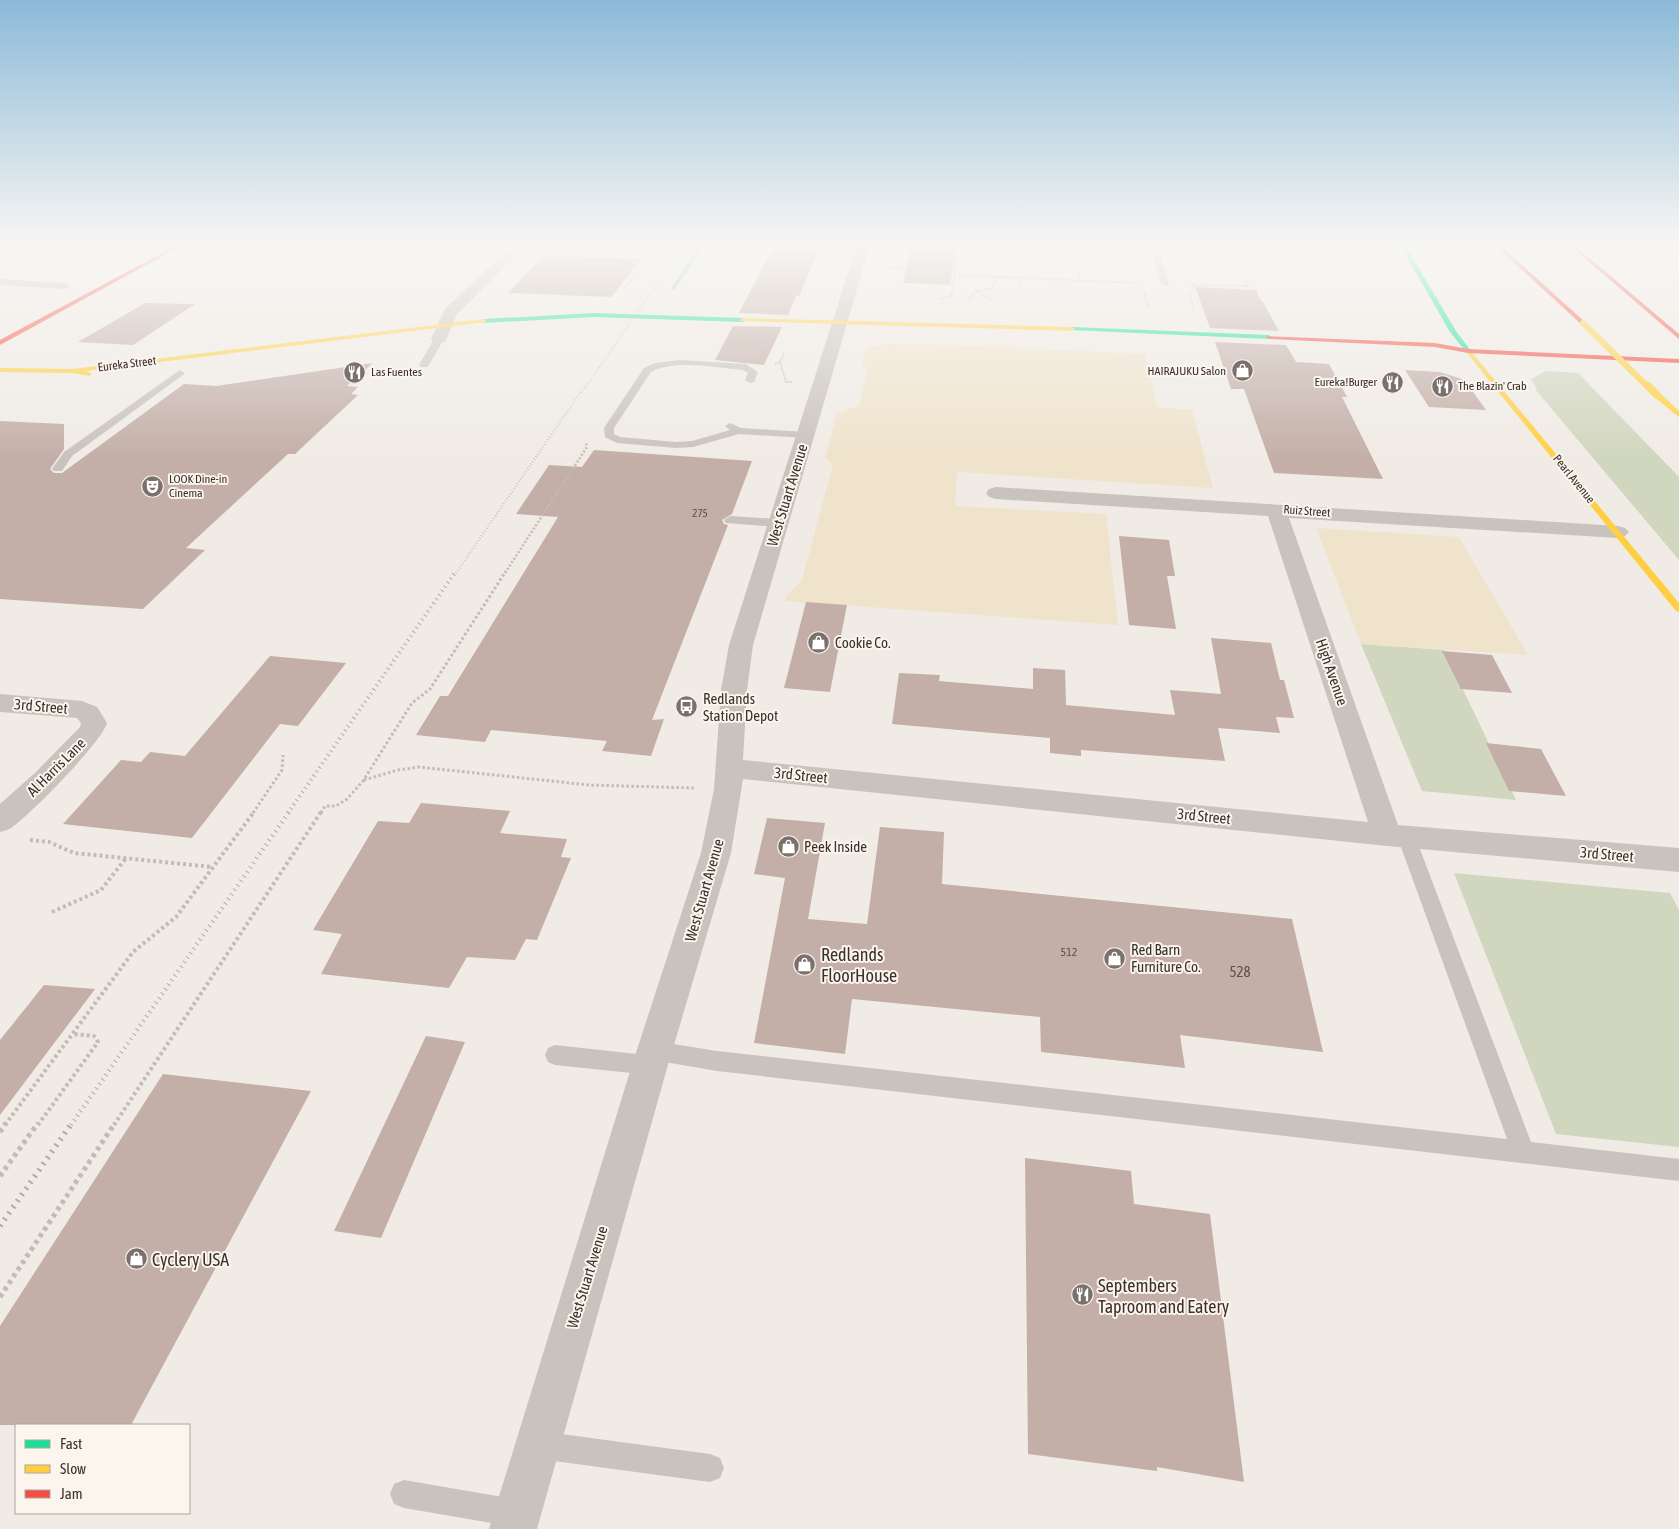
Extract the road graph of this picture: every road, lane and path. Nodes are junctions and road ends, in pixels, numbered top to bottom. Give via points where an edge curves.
1 (49, 316) edge
2 (448, 316) edge
3 (558, 316) edge
4 (603, 316) edge
5 (840, 316) edge
6 (1444, 316) edge
7 (1576, 316) edge
8 (1654, 316) edge
9 (1665, 316) edge
10 (1679, 325) edge
11 (835, 332) junction
12 (439, 336) junction
13 (883, 336) dead end
14 (1679, 338) edge
15 (1019, 339) dead end
16 (0, 343) edge
17 (1468, 351) junction
18 (1444, 358) dead end
19 (1679, 360) edge
20 (780, 362) dead end
21 (424, 365) dead end
22 (0, 370) edge
23 (72, 372) junction
24 (184, 372) joint
25 (156, 375) dead end
26 (116, 378) dead end
27 (750, 380) dead end
28 (792, 382) dead end
29 (1679, 415) edge
30 (728, 425) dead end
31 (739, 431) junction
32 (806, 435) junction
33 (585, 440) dead end
34 (58, 469) dead end
35 (996, 494) dead end
36 (1276, 510) junction
37 (730, 520) dead end
38 (778, 523) junction
39 (1618, 532) junction
40 (1679, 609) edge
41 (0, 703) edge
42 (82, 710) joint
43 (283, 755) dead end
44 (729, 778) junction
45 (363, 780) junction
46 (0, 822) edge
47 (1396, 836) junction
48 (30, 840) dead end
49 (126, 857) junction
50 (1679, 860) edge
51 (214, 867) junction
52 (52, 912) dead end
53 (73, 1034) junction
54 (555, 1055) dead end
55 (652, 1058) junction
56 (0, 1132) edge
57 (1523, 1152) junction
58 (1679, 1170) edge
59 (0, 1176) edge
60 (0, 1297) edge
61 (537, 1445) junction
62 (710, 1468) dead end
63 (404, 1494) dead end
64 (515, 1521) edge

1 - 16 main road
2 - 12 street
3 - 12 main road, Eureka Street via 508,319
4 - 11 main road, Eureka Street
5 - 11 street, West Stuart Avenue
6 - 17 main road, Pearl Avenue
7 - 29 main road, bridge
8 - 14 main road
9 - 10 main road
11 - 17 main road, Eureka Street via 1021,326 1435,345
11 - 32 street, West Stuart Avenue
12 - 21 lane
12 - 23 main road, Eureka Street via 124,362
13 - 15 main road
17 - 18 main road
17 - 19 main road
17 - 39 main road, Pearl Avenue
20 - 28 path via 786,382
22 - 23 main road, Eureka Street
23 - 26 main road, Eureka Street
24 - 25 main road, Eureka Street
24 - 34 lane via 68,454
27 - 31 lane via 753,372 746,367 670,363 652,366 609,428 609,435 617,440 676,445
30 - 31 lane
31 - 32 lane
32 - 38 street, West Stuart Avenue
33 - 45 path via 587,446 430,690 412,703
35 - 36 street, Ruiz Street
36 - 39 street, Ruiz Street
36 - 47 street, High Avenue
37 - 38 lane
38 - 44 street, West Stuart Avenue via 741,644 734,690
39 - 40 main road, Pearl Avenue
41 - 42 street, 3rd Street
42 - 46 street, Al Harris Lane via 94,720 92,730
43 - 51 path via 282,770
44 - 45 path via 589,785 419,767
44 - 47 street, 3rd Street
44 - 55 street, West Stuart Avenue via 716,853
45 - 60 path via 347,799 336,806 326,806
47 - 50 street, 3rd Street
47 - 57 lane
48 - 49 path via 49,842 74,853
49 - 51 path
49 - 52 path via 101,890
51 - 53 path via 176,917 133,952
53 - 56 path
53 - 59 path via 94,1036 98,1042
54 - 55 lane
55 - 57 lane via 717,1061
55 - 61 street, West Stuart Avenue
57 - 58 lane
61 - 62 lane
61 - 64 street, West Stuart Avenue
63 - 64 lane

